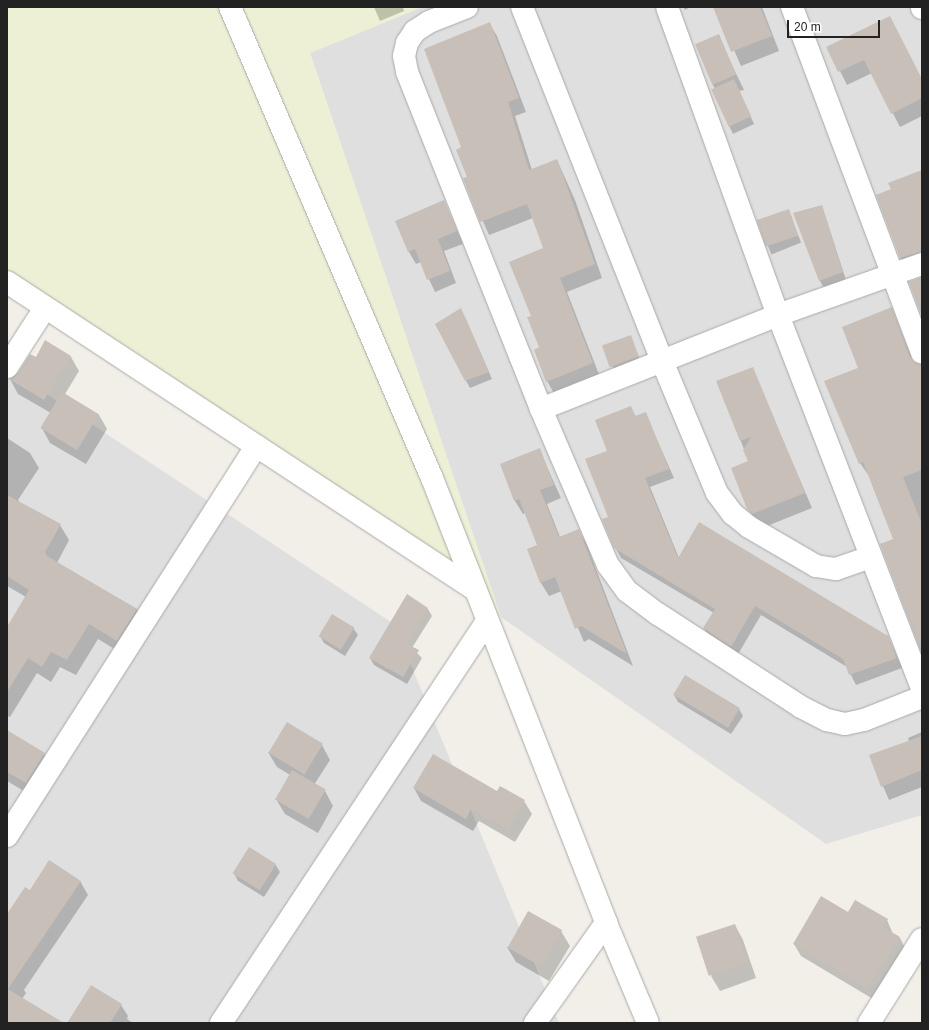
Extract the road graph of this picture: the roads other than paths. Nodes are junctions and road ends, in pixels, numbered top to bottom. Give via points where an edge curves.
1 (230, 7) edge
2 (468, 7) edge
3 (522, 7) edge
4 (667, 7) edge
5 (792, 7) edge
6 (922, 264) edge
7 (893, 275) junction
8 (7, 282) edge
9 (46, 308) junction
10 (778, 315) junction
11 (922, 352) edge
12 (662, 361) junction
13 (7, 367) edge
14 (540, 409) junction
15 (256, 446) junction
16 (871, 557) junction
17 (474, 589) junction
18 (486, 621) junction
19 (922, 688) edge
20 (922, 697) edge
21 (7, 836) edge
22 (606, 923) junction
23 (922, 939) edge
24 (221, 1023) edge
25 (535, 1023) edge
26 (648, 1023) edge
27 (869, 1023) edge

1 - 17 street via 432,478
2 - 14 street via 429,22 415,31 407,43 404,56 406,72
3 - 12 street
4 - 10 street
5 - 7 street
6 - 7 street
7 - 10 street
7 - 11 street
8 - 9 street
9 - 13 street
9 - 15 street
10 - 12 street
10 - 16 street
12 - 14 street
12 - 16 street via 717,493 733,514 749,527 816,566 836,569
14 - 20 street via 608,565 627,591 801,707 827,720 845,724 864,720
15 - 17 street
15 - 21 street
16 - 19 street
17 - 18 street
18 - 22 street
18 - 24 street
22 - 25 street
22 - 26 street
23 - 27 street

